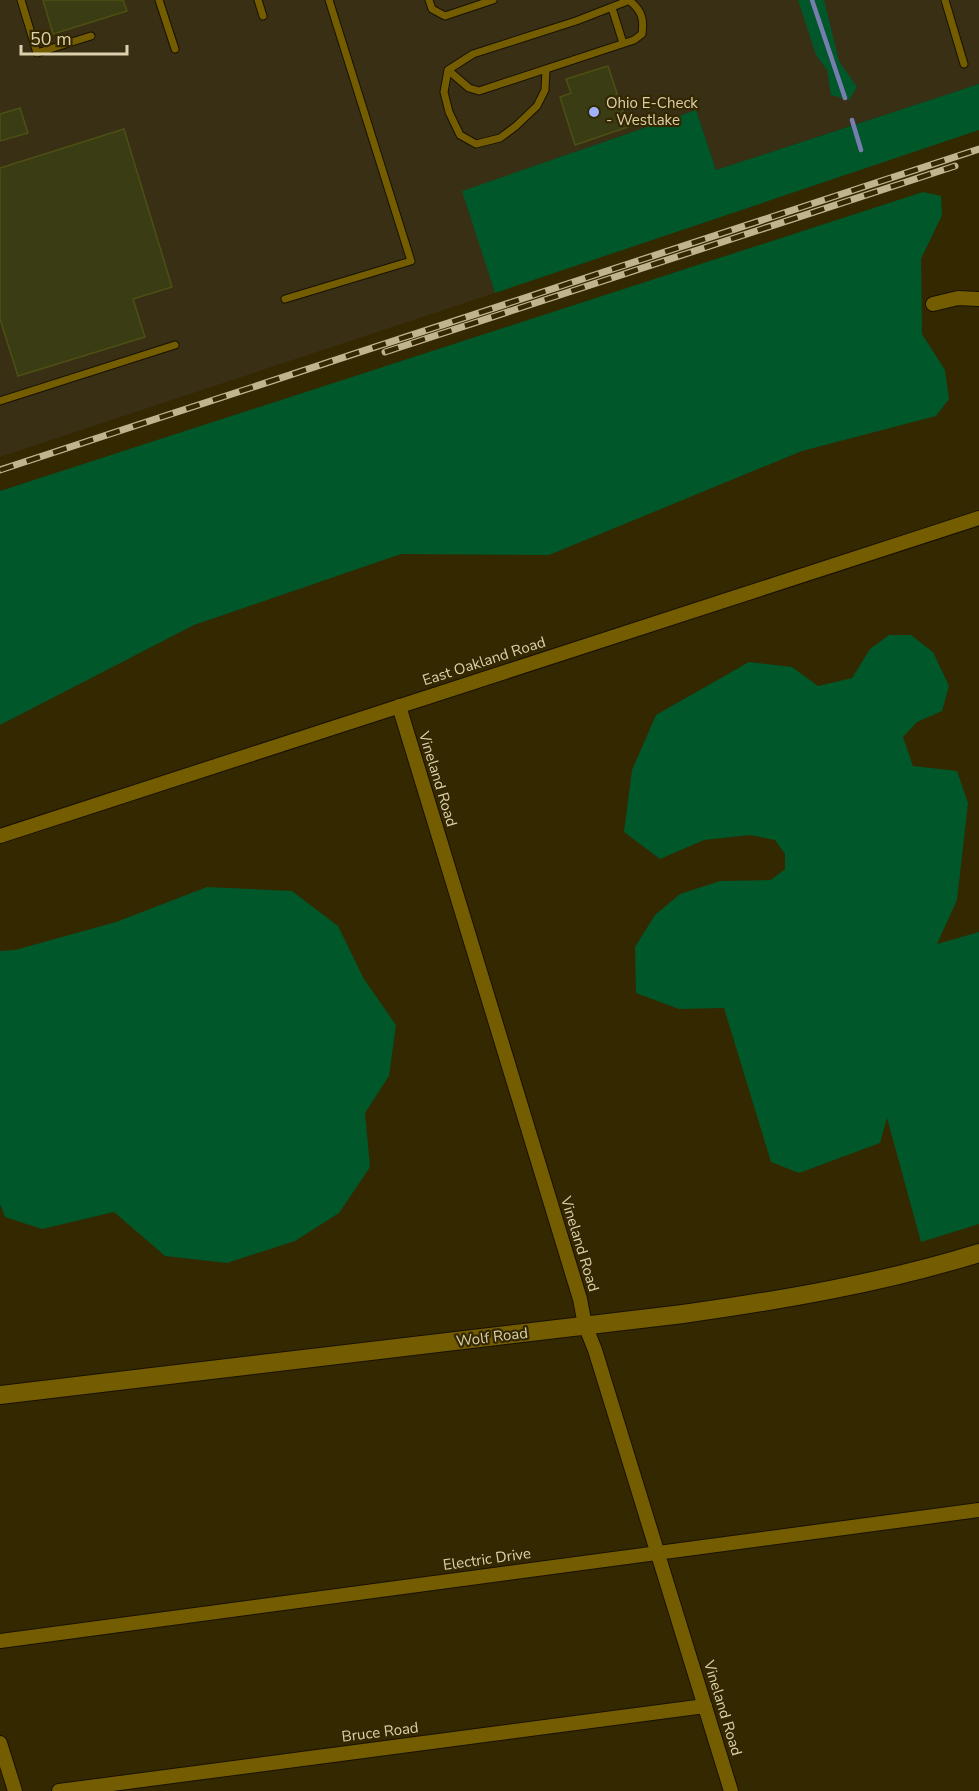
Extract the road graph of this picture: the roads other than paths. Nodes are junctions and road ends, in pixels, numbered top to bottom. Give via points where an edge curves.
1 (21, 0) edge
2 (159, 0) edge
3 (258, 0) edge
4 (329, 0) edge
5 (429, 0) edge
6 (493, 0) edge
7 (945, 0) edge
8 (630, 1) edge
9 (612, 8) junction
10 (263, 16) dead end
11 (91, 36) dead end
12 (623, 43) junction
13 (175, 49) dead end
14 (964, 64) dead end
15 (546, 69) junction
16 (448, 70) junction
17 (285, 299) dead end
18 (979, 299) edge
19 (933, 304) dead end
20 (175, 345) dead end
21 (0, 401) edge
22 (979, 518) edge
23 (399, 706) junction
24 (0, 836) edge
25 (979, 1253) edge
26 (585, 1325) junction
27 (0, 1395) edge
28 (979, 1510) edge
29 (659, 1552) junction
30 (0, 1641) edge
31 (705, 1706) junction
32 (0, 1743) edge
33 (15, 1791) edge
34 (59, 1791) edge
35 (731, 1791) edge

1 - 11 lane via 37,52
2 - 13 lane
3 - 10 lane
4 - 17 lane via 411,261
5 - 6 lane via 432,9 445,16
7 - 14 lane
8 - 9 lane
8 - 12 lane via 640,9 644,22 642,34
9 - 12 lane
9 - 16 lane via 473,54
12 - 15 lane
15 - 16 lane via 479,91 469,88
15 - 16 lane via 545,90 537,106 500,138 476,144 460,135 449,112 444,92
18 - 19 street via 958,298
20 - 21 lane
22 - 23 street, East Oakland Road
23 - 24 street, East Oakland Road
23 - 26 street, Vineland Road
25 - 26 street, Wolf Road via 828,1291
26 - 27 street, Wolf Road
26 - 29 street, Vineland Road
28 - 29 street, Electric Drive
29 - 30 street, Electric Drive
29 - 31 street, Vineland Road
31 - 34 street, Bruce Road
31 - 35 street, Vineland Road
32 - 33 street

